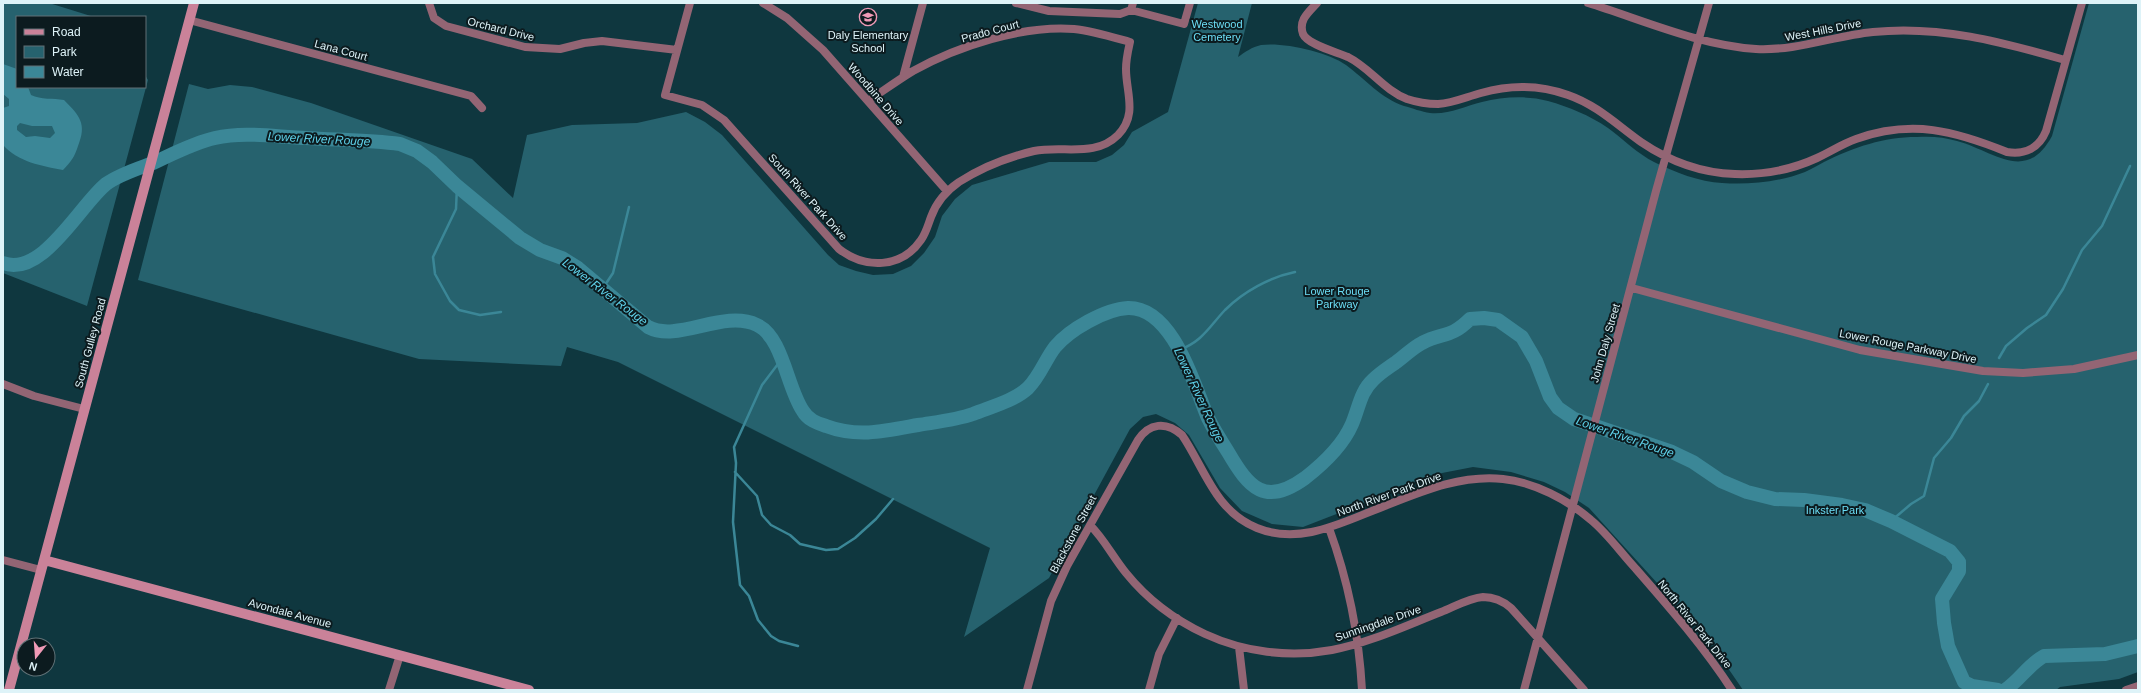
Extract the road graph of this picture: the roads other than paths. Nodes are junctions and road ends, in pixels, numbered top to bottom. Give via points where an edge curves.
1 (194, 3) edge
2 (429, 3) edge
3 (690, 3) edge
4 (763, 3) edge
5 (923, 3) edge
6 (1016, 3) edge
7 (1190, 3) edge
8 (1317, 3) edge
9 (1588, 3) edge
10 (1709, 3) edge
11 (2082, 3) edge
12 (1132, 7) edge
13 (189, 20) junction
14 (1700, 38) junction
15 (1130, 42) joint
16 (677, 50) junction
17 (2065, 60) junction
18 (903, 77) junction
19 (868, 101) junction
20 (482, 108) dead end
21 (1667, 157) junction
22 (947, 191) junction
23 (1632, 288) junction
24 (2138, 355) edge
25 (3, 384) edge
26 (84, 409) junction
27 (1179, 433) joint
28 (1572, 507) junction
29 (1090, 525) junction
30 (1329, 528) junction
31 (3, 560) edge
32 (44, 560) junction
33 (41, 570) junction
34 (1177, 618) junction
35 (1538, 638) junction
36 (1357, 643) junction
37 (1239, 646) junction
38 (400, 655) junction
39 (498, 686) edge
40 (2138, 686) edge
41 (9, 690) edge
42 (389, 690) edge
43 (529, 690) edge
44 (1027, 690) edge
45 (1149, 690) edge
46 (1244, 690) edge
47 (1362, 690) edge
48 (1524, 690) edge
49 (1584, 690) edge
50 (1732, 690) edge
51 (2126, 690) edge

1 - 13 street, South Gulley Road
2 - 16 street, Orchard Drive via 434,18 446,26 536,50 560,50 602,41
3 - 16 street
4 - 19 street, Woodbine Drive via 804,32
5 - 18 street
6 - 12 street via 1062,12 1120,14
7 - 12 street via 1184,24
8 - 21 street via 1303,20 1305,38 1351,59 1395,93 1407,99 1435,104 1503,89 1552,90 1597,108 1641,142
9 - 14 street, West Hills Drive
10 - 14 street, John Daly Street
11 - 17 street
13 - 20 street, Lana Court via 471,96
13 - 26 street, South Gulley Road
14 - 17 street, West Hills Drive via 1744,47 1774,49 1799,47 1872,32 1929,30 1980,37
14 - 21 street, John Daly Street
15 - 18 street, Prado Court via 1075,30 1025,32 963,49
15 - 22 street, South River Park Drive via 1126,68 1130,111 1125,126 1112,140 1091,149 1050,149 1018,156 975,173
16 - 22 street, South River Park Drive via 665,95 702,105 724,120 839,249 860,261 870,264 884,263 910,252 922,238 935,208
17 - 21 street via 2044,136 2035,147 2023,152 2007,152 1953,132 1913,128 1867,135 1802,164 1763,173 1734,174 1710,171
18 - 19 street, Prado Court
19 - 22 street, Woodbine Drive
21 - 23 street, John Daly Street
23 - 24 street, Lower Rouge Parkway Drive via 1860,350 1983,371 2023,373 2074,369
23 - 28 street, John Daly Street
25 - 26 street via 34,396
26 - 32 street, South Gulley Road
27 - 29 street, Blackstone Street via 1161,425 1151,427 1142,434
27 - 30 street, North River Park Drive via 1218,498 1230,511 1246,522 1265,531 1285,534
28 - 30 street, North River Park Drive via 1529,484 1483,478 1427,489
28 - 35 street, John Daly Street
28 - 50 street, North River Park Drive via 1591,520 1652,587 1702,646
29 - 34 street, Sunningdale Drive via 1135,583
29 - 44 street, Blackstone Street via 1051,601
30 - 36 street via 1347,583
31 - 33 street
32 - 33 street, South Gulley Road
32 - 38 street, Avondale Avenue
33 - 41 street, South Gulley Road
34 - 37 street, Sunningdale Drive via 1205,634
34 - 45 street via 1159,654
35 - 36 street, Sunningdale Drive via 1507,604 1484,597
35 - 48 street, John Daly Street
35 - 49 street, Sunningdale Drive
36 - 37 street, Sunningdale Drive via 1300,654
36 - 47 street
37 - 46 street
38 - 39 street, Avondale Avenue
38 - 42 street
39 - 43 street, Avondale Avenue
40 - 51 street

